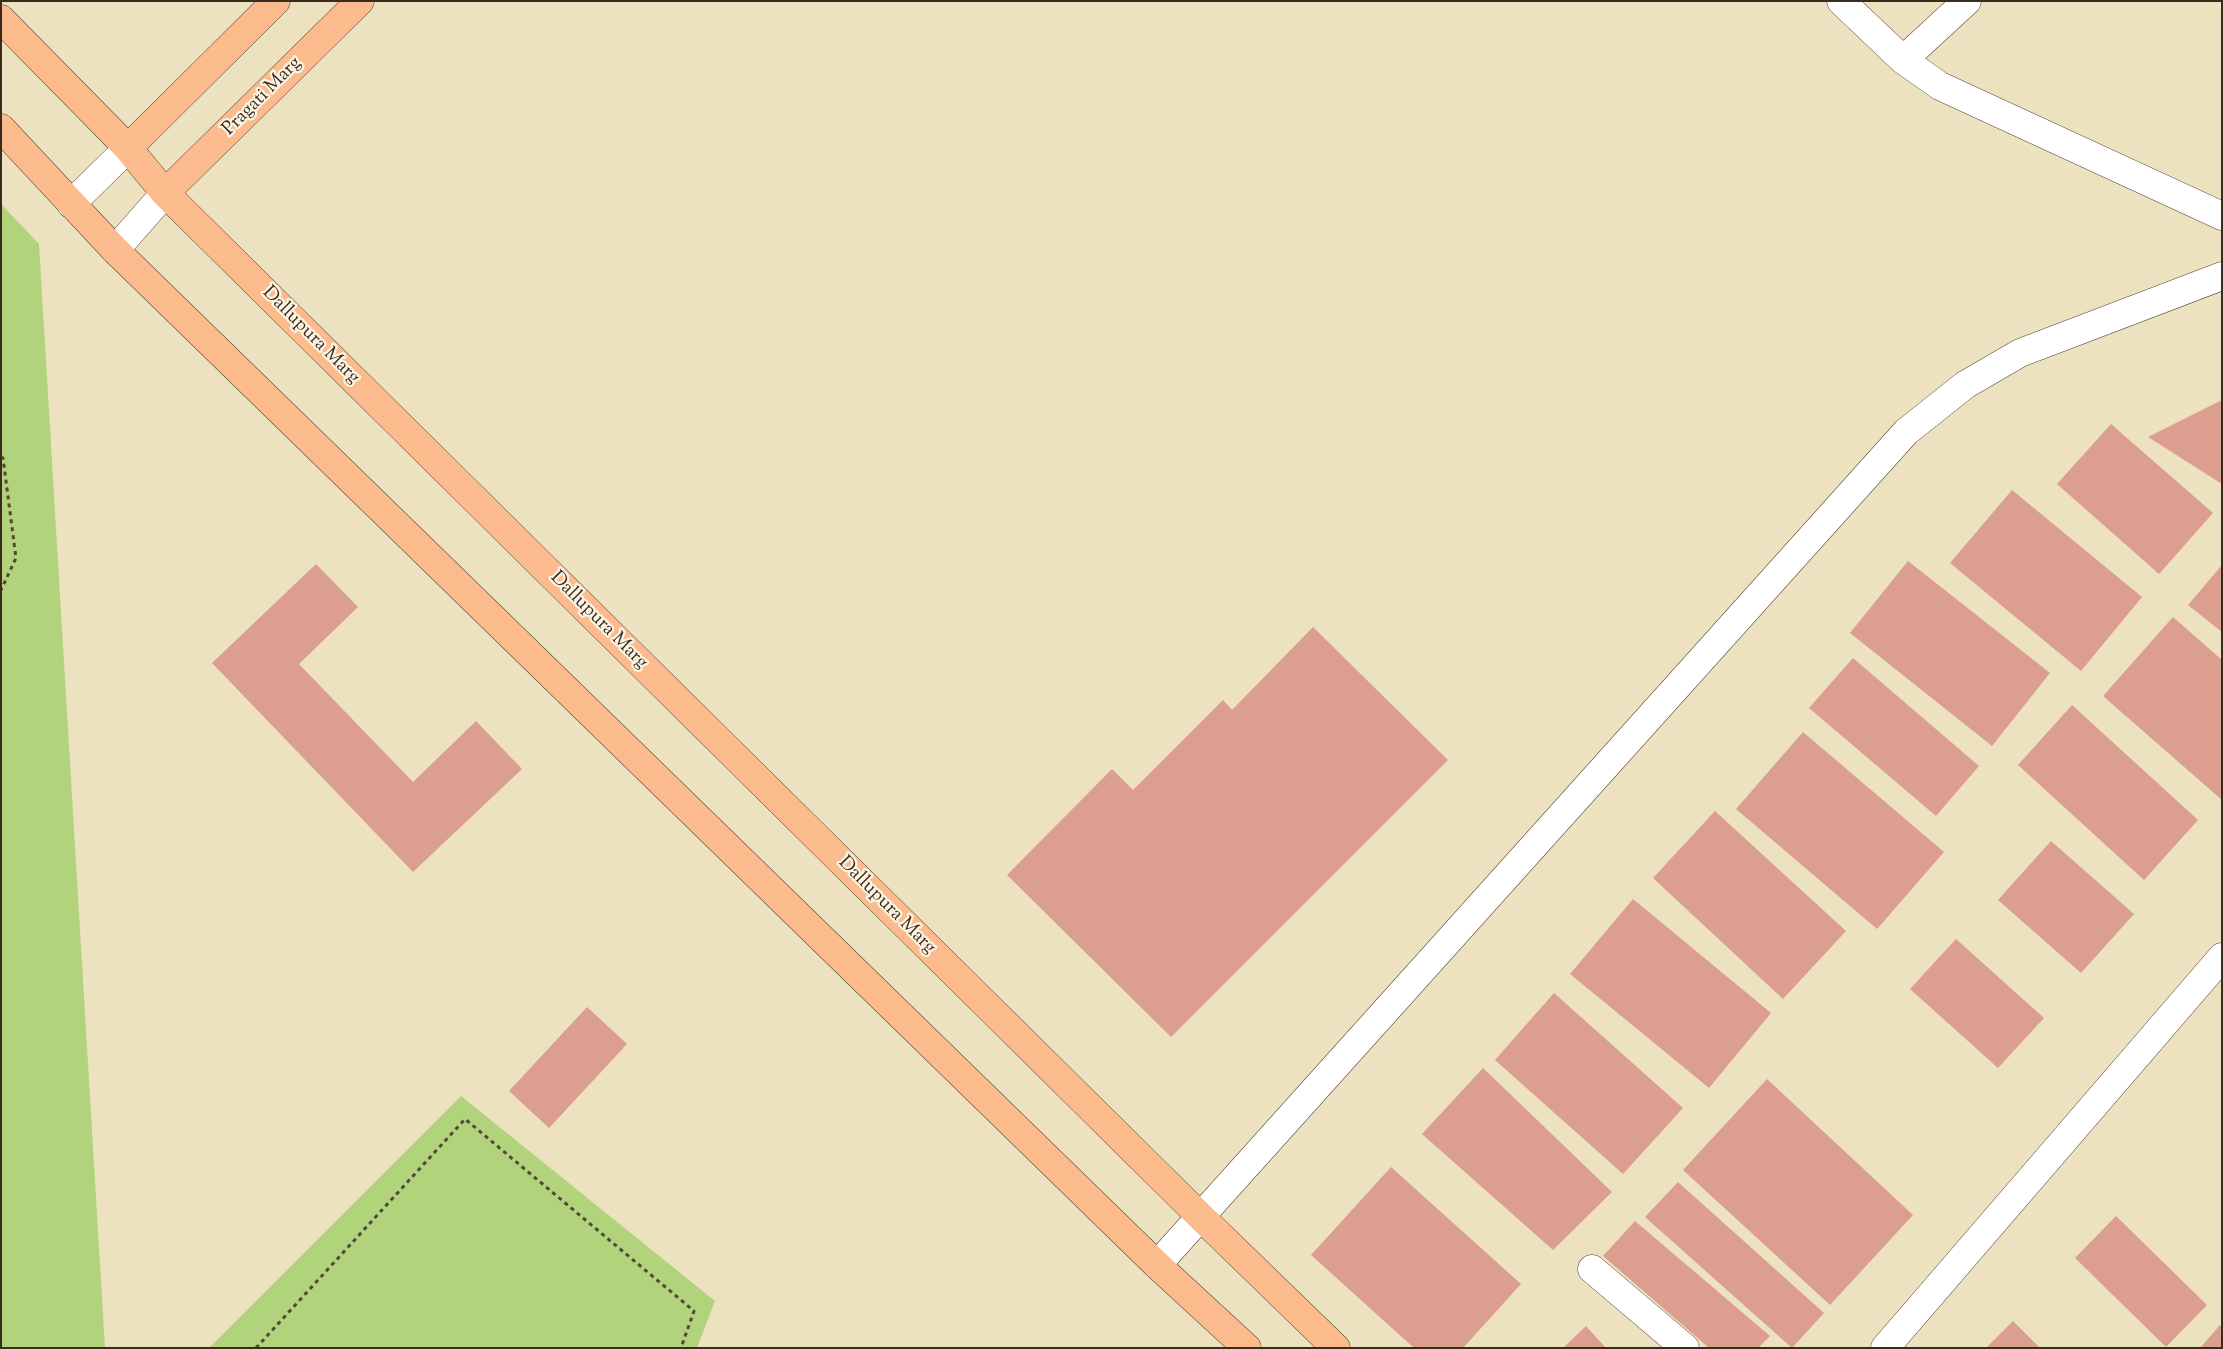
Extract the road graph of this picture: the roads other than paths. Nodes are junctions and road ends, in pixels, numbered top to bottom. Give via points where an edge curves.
1 (276, 1) edge
2 (360, 1) edge
3 (1841, 1) edge
4 (1967, 1) edge
5 (1, 19) edge
6 (1903, 60) junction
7 (1, 128) edge
8 (128, 148) junction
9 (165, 193) junction
10 (71, 204) junction
11 (2222, 216) edge
12 (115, 250) junction
13 (2222, 276) edge
14 (2222, 957) edge
15 (1201, 1217) junction
16 (1157, 1265) junction
17 (1592, 1269) dead end
18 (1247, 1348) edge
19 (1336, 1348) edge
20 (1685, 1348) edge
21 (1885, 1348) edge

1 - 8 main road
2 - 9 main road, Pragati Marg
3 - 6 street
4 - 6 street
5 - 8 main road, Dallupura Marg
6 - 11 street via 1940,86
7 - 10 main road
8 - 9 main road, Dallupura Marg
8 - 10 street
9 - 12 street
9 - 15 main road, Dallupura Marg
10 - 12 main road
12 - 16 main road
13 - 15 street via 2020,353 1965,384 1906,432
14 - 21 street
15 - 16 street
15 - 19 main road, Dallupura Marg
16 - 18 main road
17 - 20 street

